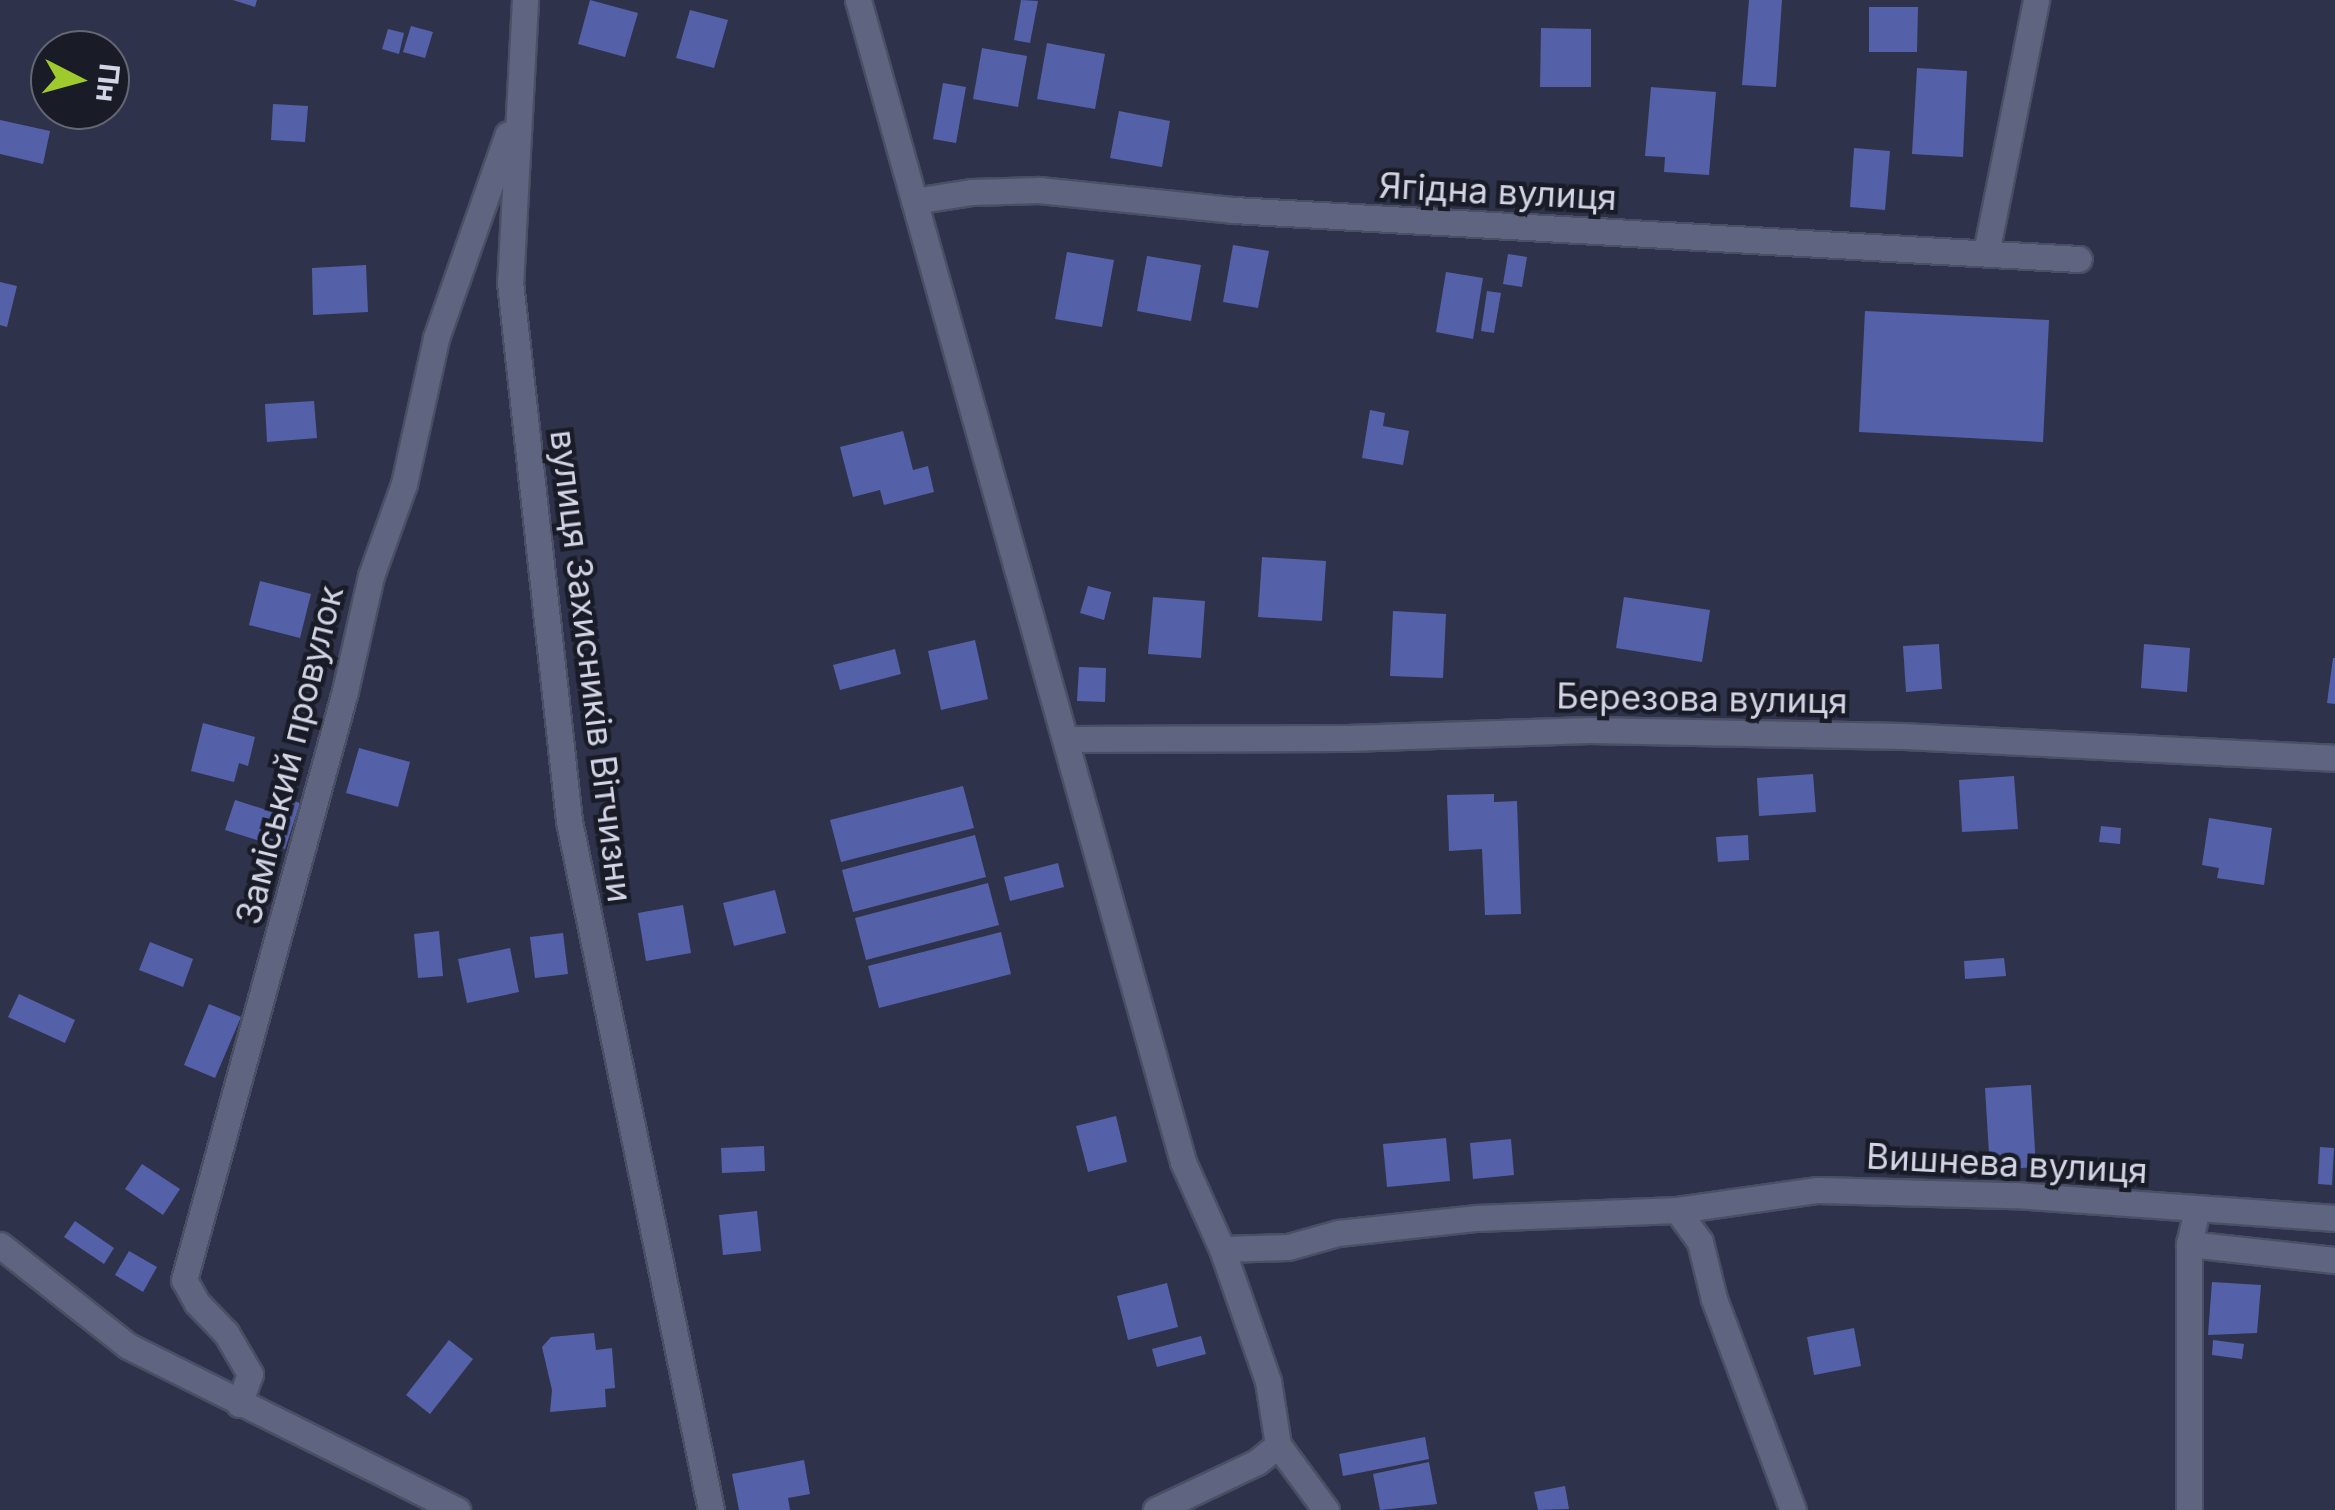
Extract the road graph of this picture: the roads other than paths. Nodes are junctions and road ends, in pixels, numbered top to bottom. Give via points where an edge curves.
1 (525, 0) edge
2 (858, 0) edge
3 (2036, 0) edge
4 (516, 111) junction
5 (914, 202) junction
6 (1986, 253) junction
7 (2079, 259) dead end
8 (1068, 739) junction
9 (2335, 758) edge
10 (2197, 1208) junction
11 (1677, 1210) junction
12 (2335, 1218) edge
13 (2188, 1244) junction
14 (0, 1246) edge
15 (1222, 1249) junction
16 (2335, 1260) edge
17 (240, 1404) junction
18 (1278, 1445) junction
19 (457, 1510) edge
20 (711, 1510) edge
21 (1156, 1510) edge
22 (1326, 1510) edge
23 (1793, 1510) edge
24 (2189, 1510) edge

1 - 4 street, вулиця Захисників Вітчизни
2 - 5 street
3 - 6 street
4 - 17 street, Заміський провулок via 436,338 404,484 370,576 345,691 184,1280 250,1374
4 - 20 street, вулиця Захисників Вітчизни via 510,282 569,821
5 - 6 street, Ягідна вулиця via 1039,190 1234,210
5 - 8 street
6 - 7 street, Ягідна вулиця
8 - 9 street, Березова вулиця via 1590,730 1903,736
8 - 15 street via 1184,1162
10 - 11 street, Вишнева вулиця via 1818,1190
10 - 12 street, Вишнева вулиця
10 - 13 street
11 - 15 street, Вишнева вулиця via 1477,1218 1338,1233 1288,1247
11 - 23 street via 1700,1242 1757,1424
13 - 16 street
13 - 24 street
14 - 17 street via 128,1346
15 - 18 street via 1268,1380
17 - 19 street
18 - 21 street
18 - 22 street

